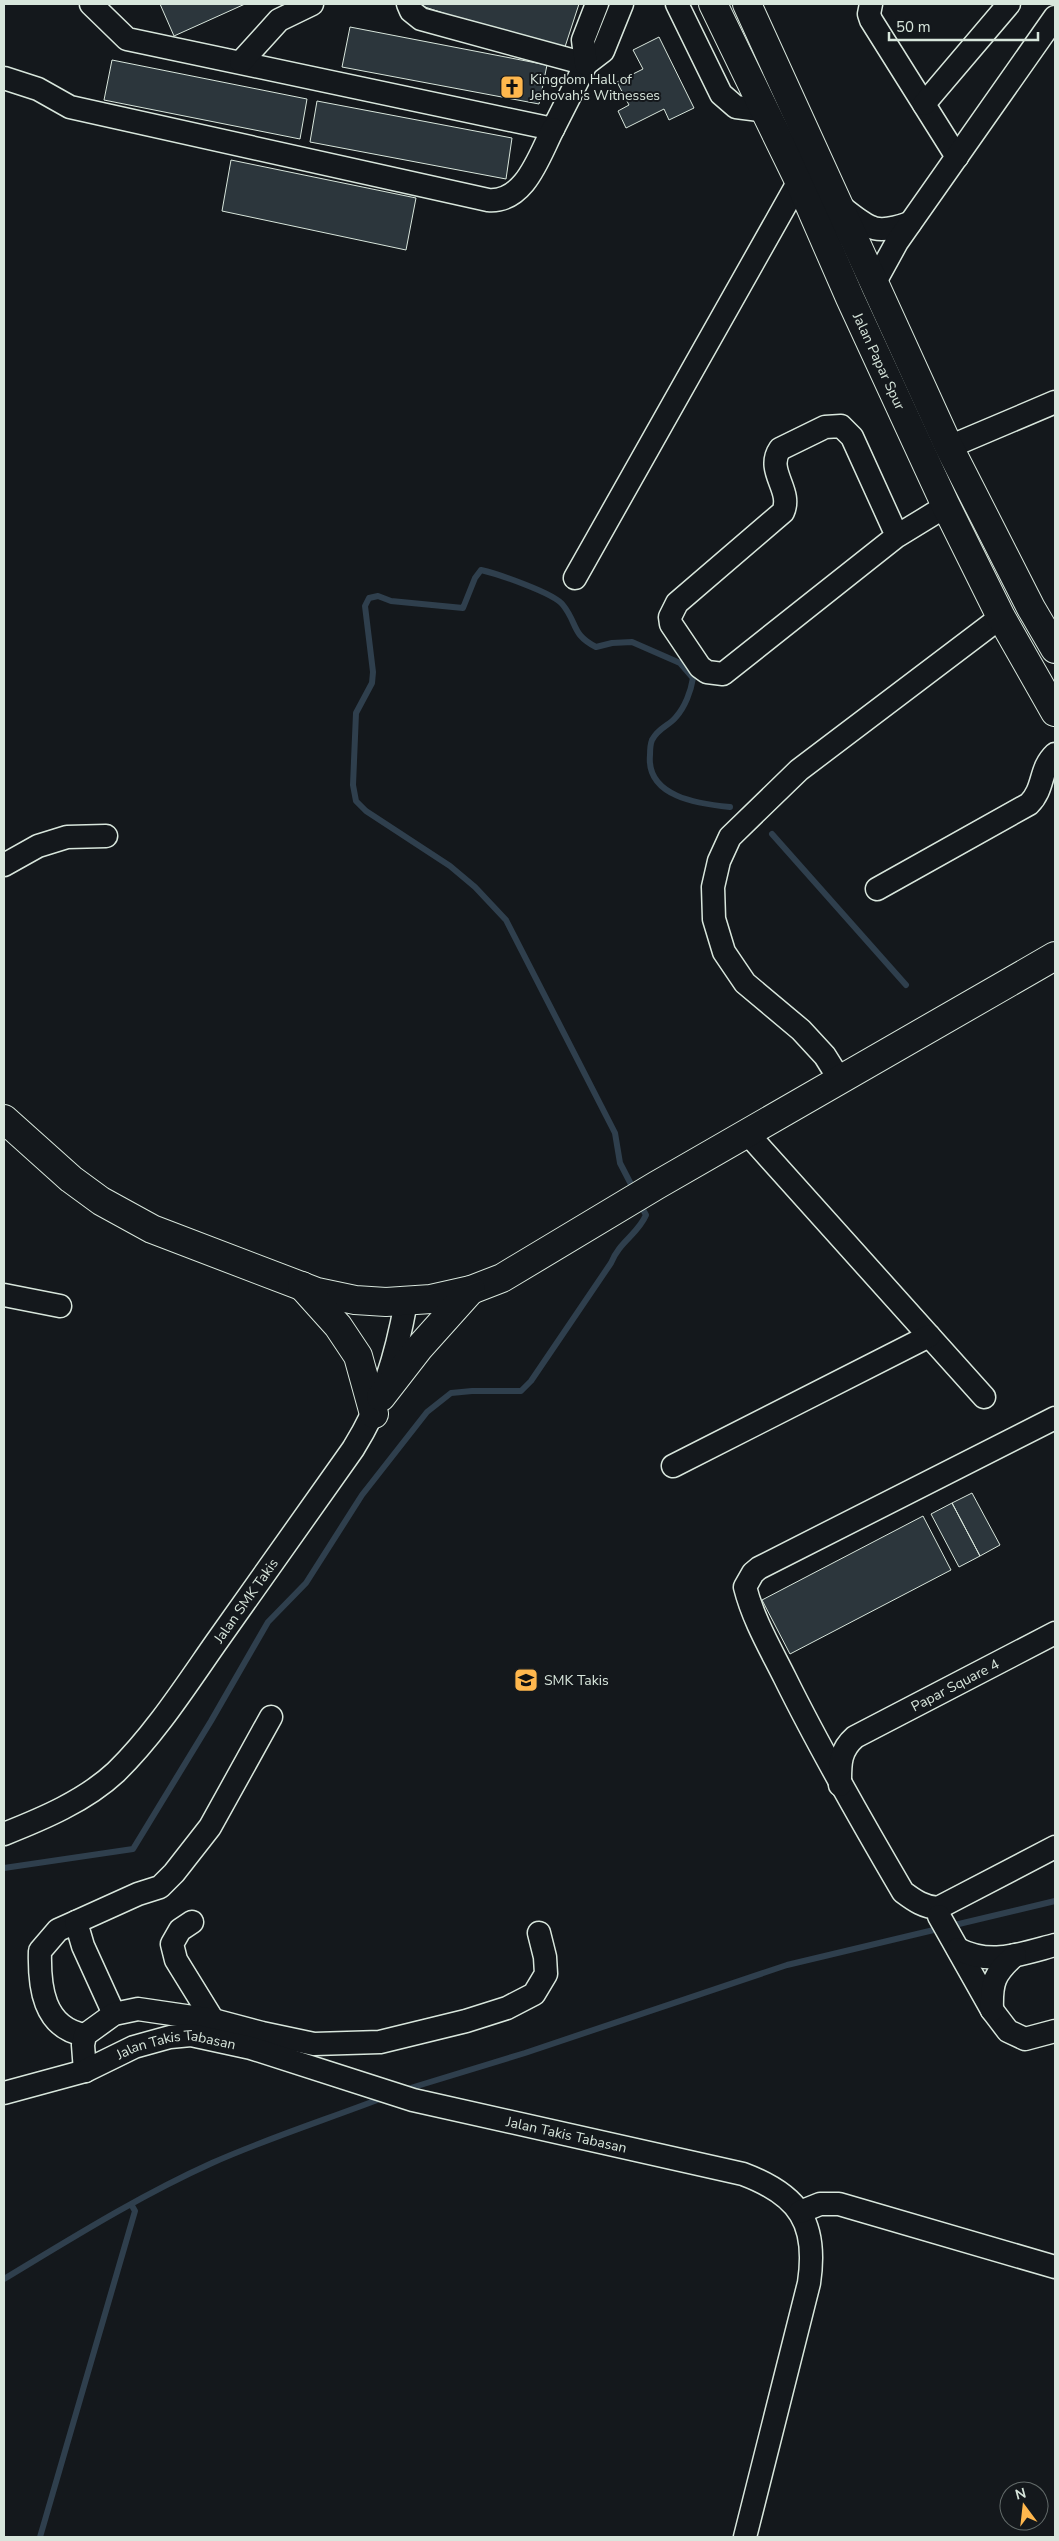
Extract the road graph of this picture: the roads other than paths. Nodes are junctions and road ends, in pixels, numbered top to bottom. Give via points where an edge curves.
1 (91, 4) edge
2 (312, 4) edge
3 (408, 4) edge
4 (597, 4) edge
5 (622, 4) edge
6 (677, 4) edge
7 (713, 4) edge
8 (747, 4) edge
9 (871, 4) edge
10 (1009, 4) edge
11 (1055, 17) edge
12 (241, 62) junction
13 (586, 64) junction
14 (4, 78) edge
15 (924, 104) junction
16 (766, 111) junction
17 (553, 129) junction
18 (957, 157) junction
19 (799, 181) junction
20 (839, 205) junction
21 (910, 223) junction
22 (876, 282) junction
23 (1055, 402) edge
24 (949, 447) junction
25 (946, 506) junction
26 (897, 536) junction
27 (574, 578) dead end
28 (1001, 617) junction
29 (1055, 649) edge
30 (1055, 712) edge
31 (1055, 754) edge
32 (106, 836) dead end
33 (4, 865) edge
34 (877, 889) dead end
35 (1055, 956) edge
36 (840, 1080) junction
37 (4, 1119) edge
38 (747, 1134) junction
39 (302, 1286) junction
40 (471, 1290) junction
41 (4, 1295) edge
42 (406, 1302) junction
43 (60, 1306) dead end
44 (929, 1336) junction
45 (984, 1397) dead end
46 (378, 1406) junction
47 (1055, 1418) edge
48 (673, 1466) dead end
49 (1055, 1632) edge
50 (271, 1716) dead end
51 (806, 1722) junction
52 (855, 1737) junction
53 (840, 1786) junction
54 (4, 1834) edge
55 (1055, 1847) edge
56 (76, 1922) junction
57 (192, 1922) dead end
58 (946, 1928) junction
59 (539, 1933) dead end
60 (1055, 1945) edge
61 (1015, 1955) junction
62 (992, 2010) junction
63 (114, 2014) junction
64 (212, 2020) junction
65 (1055, 2031) edge
66 (85, 2034) junction
67 (85, 2071) junction
68 (4, 2093) edge
69 (800, 2212) junction
70 (1055, 2268) edge
71 (745, 2537) edge

1 - 12 street via 127,39
2 - 12 street via 279,20
3 - 13 street via 410,12 421,20
4 - 13 street via 583,40
5 - 13 street via 603,51
6 - 16 street via 721,94 736,107
7 - 16 main road, Jalan Papar Spur
8 - 20 main road, Jalan Papar Spur
9 - 15 street via 871,20
10 - 15 street
11 - 18 street
12 - 17 street
13 - 17 street
14 - 17 street via 38,89 70,107 488,200 504,199 517,191
15 - 18 street
16 - 19 main road, Jalan Papar Spur
18 - 21 street
19 - 25 main road, Jalan Papar Spur
19 - 27 street
20 - 21 street via 864,224 878,230
20 - 22 main road, Jalan Papar Spur
21 - 22 street via 888,256
22 - 24 main road, Jalan Papar Spur
23 - 24 street
24 - 29 main road, Jalan Papar Spur
25 - 26 street
25 - 28 main road, Jalan Papar Spur
26 - 26 street via 723,674 715,675 700,667 671,624 670,617 677,603 783,512 786,500 774,464 780,449 824,427 841,426 852,437
28 - 30 main road, Jalan Papar Spur
28 - 36 street via 799,770 730,837 719,861 713,887 714,920 724,952 745,983 801,1030 825,1056
31 - 34 street via 1048,761 1037,795 1028,804
32 - 33 street via 67,837 38,846
35 - 36 main road
36 - 38 main road
37 - 39 main road via 71,1179 101,1201 152,1228
38 - 40 main road via 533,1261
38 - 44 street
39 - 42 main road via 355,1300
39 - 46 main road via 338,1326 358,1356
40 - 42 main road
40 - 46 main road via 424,1342
41 - 43 street
42 - 46 street, Jalan SMK Takis via 396,1354
44 - 45 street
44 - 48 street
46 - 54 street, Jalan SMK Takis via 336,1473 143,1742 115,1773 92,1791 62,1809
47 - 51 street via 753,1573 745,1587 748,1596
49 - 52 street, Papar Square 4
50 - 56 street via 210,1827 174,1873 160,1887
51 - 52 street, Papar Square 4 via 829,1736
51 - 53 street
52 - 53 street, Papar Square 4 via 840,1758
53 - 58 street via 904,1892 927,1907
55 - 58 street
56 - 63 street via 83,1946
56 - 66 street via 58,1930 40,1951 39,1975 44,2003 70,2032
57 - 64 street via 180,1930 172,1944 176,1960
58 - 61 street via 985,1958
58 - 62 street
59 - 64 street via 546,1974 534,1994 507,2008 466,2021 380,2042 323,2044 262,2034
60 - 61 street
61 - 62 street via 996,1974 991,1995
62 - 65 street via 1016,2036 1026,2039
63 - 64 street via 138,2009
63 - 66 street
66 - 67 street
67 - 68 street, Jalan Takis Tabasan
67 - 69 street, Jalan Takis Tabasan via 134,2047 191,2035 250,2048 414,2100 743,2174 784,2195
69 - 70 street via 820,2204 839,2204
69 - 71 street, Jalan Takis Tabasan via 809,2232 812,2259

